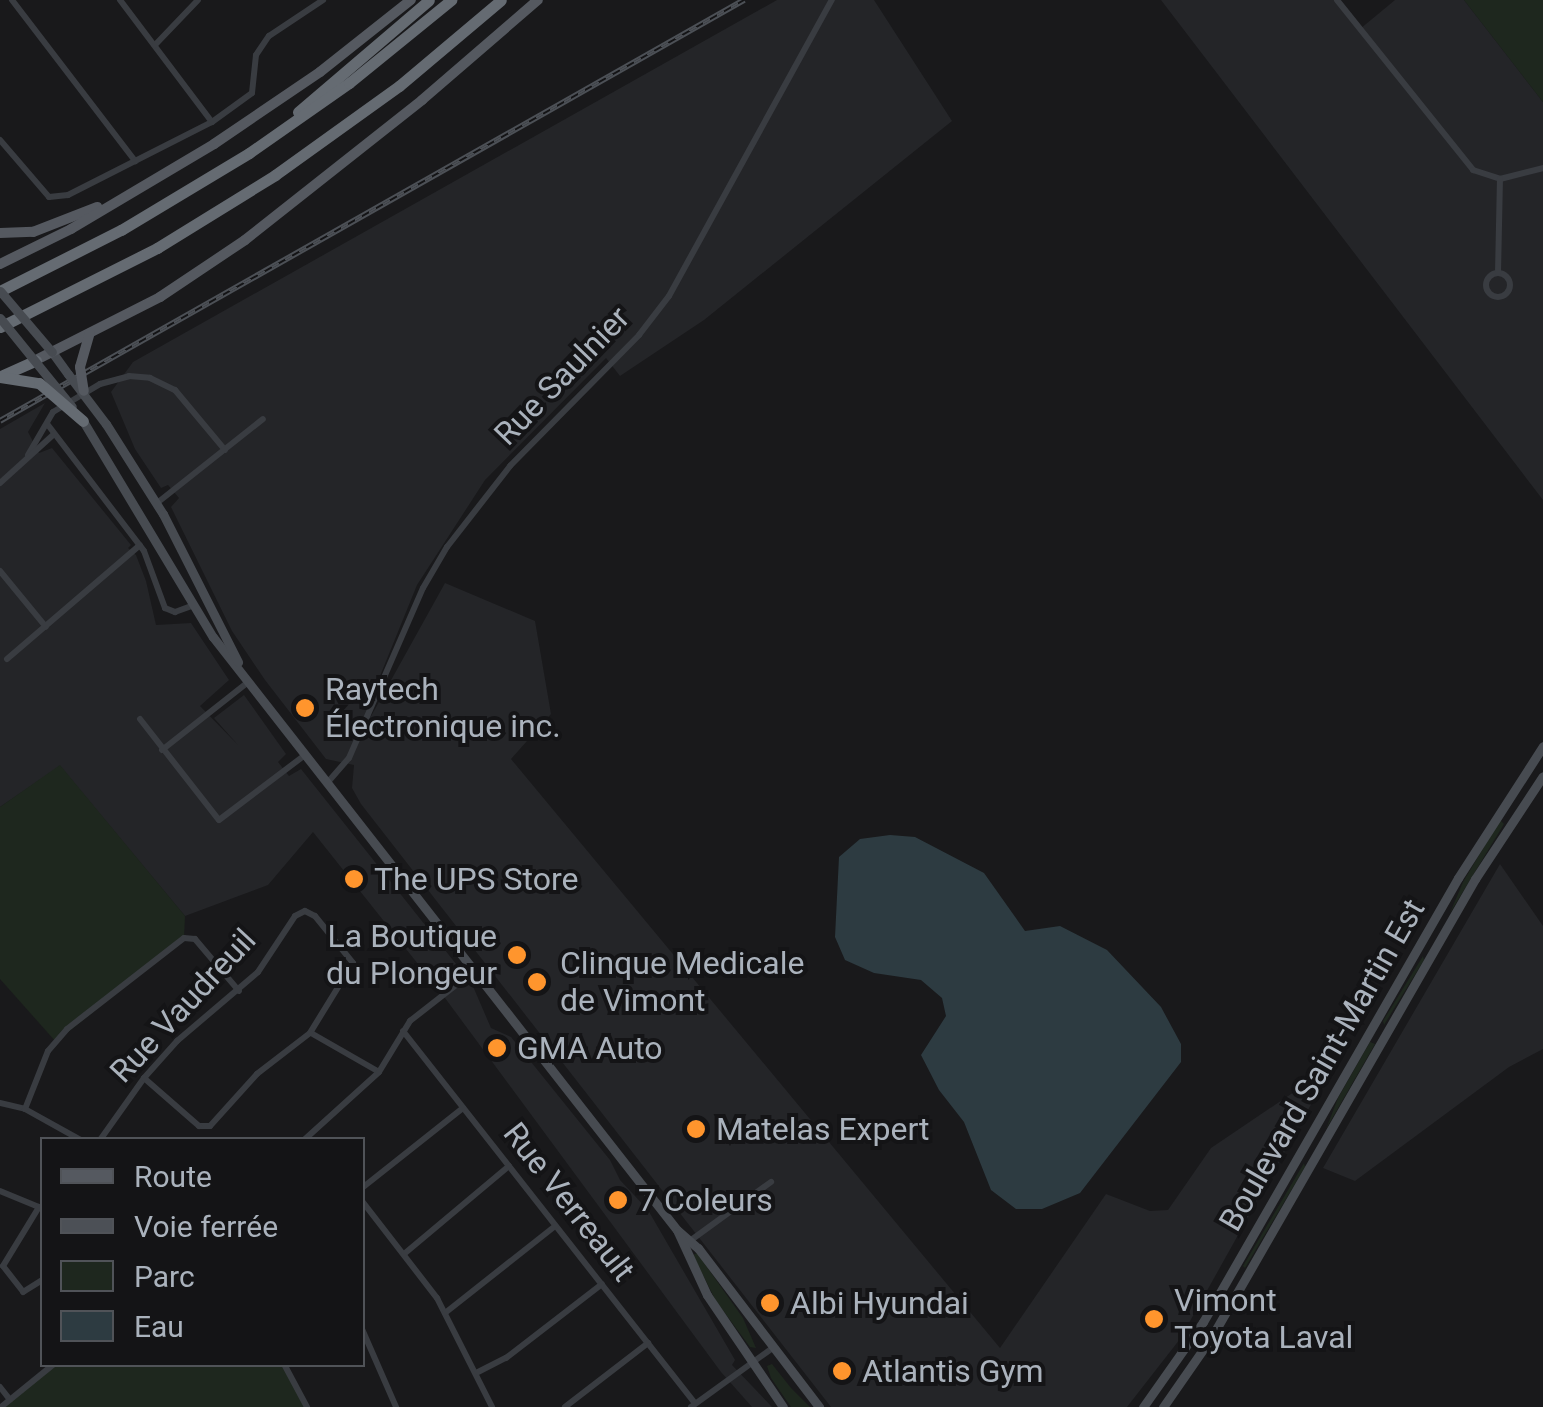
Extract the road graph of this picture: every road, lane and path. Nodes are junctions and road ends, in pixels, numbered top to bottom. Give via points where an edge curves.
1 (12, 0) edge
2 (120, 0) edge
3 (198, 0) edge
4 (322, 0) edge
5 (411, 0) edge
6 (429, 0) edge
7 (451, 0) edge
8 (500, 0) edge
9 (538, 0) edge
10 (546, 0) edge
11 (832, 0) edge
12 (1337, 0) edge
13 (523, 14) junction
14 (154, 46) junction
15 (212, 122) junction
16 (0, 140) edge
17 (249, 154) junction
18 (135, 162) junction
19 (1543, 168) edge
20 (1500, 179) junction
21 (135, 192) junction
22 (0, 233) edge
23 (0, 264) edge
24 (1498, 272) dead end
25 (0, 291) edge
26 (0, 318) edge
27 (0, 327) edge
28 (90, 333) junction
29 (52, 352) junction
30 (36, 360) junction
31 (18, 372) junction
32 (0, 377) edge
33 (84, 391) junction
34 (263, 419) dead end
35 (83, 421) junction
36 (48, 425) junction
37 (54, 434) junction
38 (225, 450) junction
39 (28, 455) junction
40 (0, 482) edge
41 (157, 502) junction
42 (140, 545) junction
43 (0, 572) edge
44 (194, 605) junction
45 (46, 626) junction
46 (7, 659) dead end
47 (248, 682) junction
48 (140, 719) dead end
49 (1543, 746) edge
50 (162, 750) junction
51 (305, 755) junction
52 (1543, 776) edge
53 (328, 782) junction
54 (476, 970) junction
55 (239, 991) junction
56 (403, 1031) junction
57 (310, 1033) junction
58 (380, 1072) junction
59 (144, 1078) junction
60 (0, 1104) edge
61 (462, 1108) junction
62 (25, 1109) junction
63 (312, 1132) junction
64 (76, 1137) edge
65 (102, 1137) edge
66 (307, 1137) edge
67 (316, 1137) edge
68 (509, 1166) junction
69 (771, 1182) dead end
70 (365, 1186) edge
71 (0, 1191) edge
72 (365, 1205) edge
73 (40, 1207) edge
74 (40, 1209) edge
75 (555, 1226) junction
76 (686, 1243) junction
77 (404, 1254) junction
78 (40, 1281) edge
79 (602, 1284) junction
80 (446, 1313) junction
81 (365, 1337) edge
82 (648, 1343) junction
83 (771, 1349) junction
84 (750, 1362) junction
85 (50, 1367) edge
86 (286, 1367) edge
87 (478, 1372) junction
88 (0, 1387) edge
89 (10, 1400) junction
90 (693, 1405) edge
91 (1, 1407) edge
92 (307, 1407) edge
93 (396, 1407) edge
94 (492, 1407) edge
95 (564, 1407) edge
96 (783, 1407) edge
97 (819, 1407) edge
98 (1144, 1407) edge
99 (1163, 1407) edge

1 - 18 street
2 - 14 street
3 - 14 street
4 - 15 street via 269,36 256,55 252,93
5 - 21 main road via 288,94
6 - 17 highway
7 - 17 highway
8 - 27 highway via 382,99 276,175 147,253
9 - 13 main road
10 - 13 main road
11 - 53 street, Rue Saulnier via 663,306 510,466 446,547 349,758
12 - 20 street via 1463,162
13 - 28 main road via 246,240
14 - 15 street
15 - 18 street
16 - 18 street via 49,198
17 - 25 highway
19 - 20 street
20 - 24 street
21 - 22 main road via 33,232
21 - 23 main road
25 - 29 main road, bridge
26 - 30 main road, bridge
28 - 29 main road
28 - 33 main road, bridge via 81,360
29 - 30 main road, bridge
29 - 33 main road, bridge
30 - 31 highway, bridge
30 - 35 main road, bridge
31 - 32 highway
31 - 35 highway, bridge via 40,382
33 - 41 main road, bridge
34 - 38 street
35 - 44 main road
36 - 37 street
36 - 38 street via 54,410 100,384 143,376 175,390
36 - 39 street
37 - 39 street
37 - 42 street
38 - 41 street
39 - 40 street
41 - 47 main road
42 - 44 street via 165,608 179,612
42 - 45 street
43 - 45 street
44 - 47 main road
45 - 46 street
47 - 50 street
47 - 51 main road
48 - 50 street
49 - 98 main road, Boulevard Saint-Martin Est via 1496,814 1203,1322
50 - 51 street via 218,820
51 - 53 main road
52 - 99 main road, Boulevard Saint-Martin Est via 1228,1310
53 - 54 main road
54 - 56 street
54 - 76 main road
55 - 57 street, Rue Vaudreuil via 296,916 315,916 353,963
55 - 59 street, Rue Vaudreuil
55 - 62 street via 195,940 184,938 67,1029 48,1051
56 - 58 street
56 - 61 street, Rue Verreault
57 - 58 street
57 - 59 street via 257,1074 210,1126 199,1126
58 - 63 street
59 - 65 street, Rue Vaudreuil
60 - 62 street
61 - 68 street, Rue Verreault
61 - 70 street
62 - 64 street
63 - 66 street
63 - 67 street
68 - 75 street, Rue Verreault
68 - 77 street
69 - 76 street
71 - 73 street
72 - 77 street
74 - 78 street via 3,1266 23,1292
75 - 79 street, Rue Verreault
75 - 80 street
76 - 83 main road
76 - 84 main road
77 - 80 street
79 - 82 street, Rue Verreault
79 - 87 street
80 - 87 street
81 - 93 street
82 - 90 street, Rue Verreault
82 - 95 street
83 - 84 street
83 - 97 main road
84 - 90 street
84 - 96 main road
85 - 89 street
86 - 92 street
87 - 94 street
88 - 89 street
89 - 91 street

